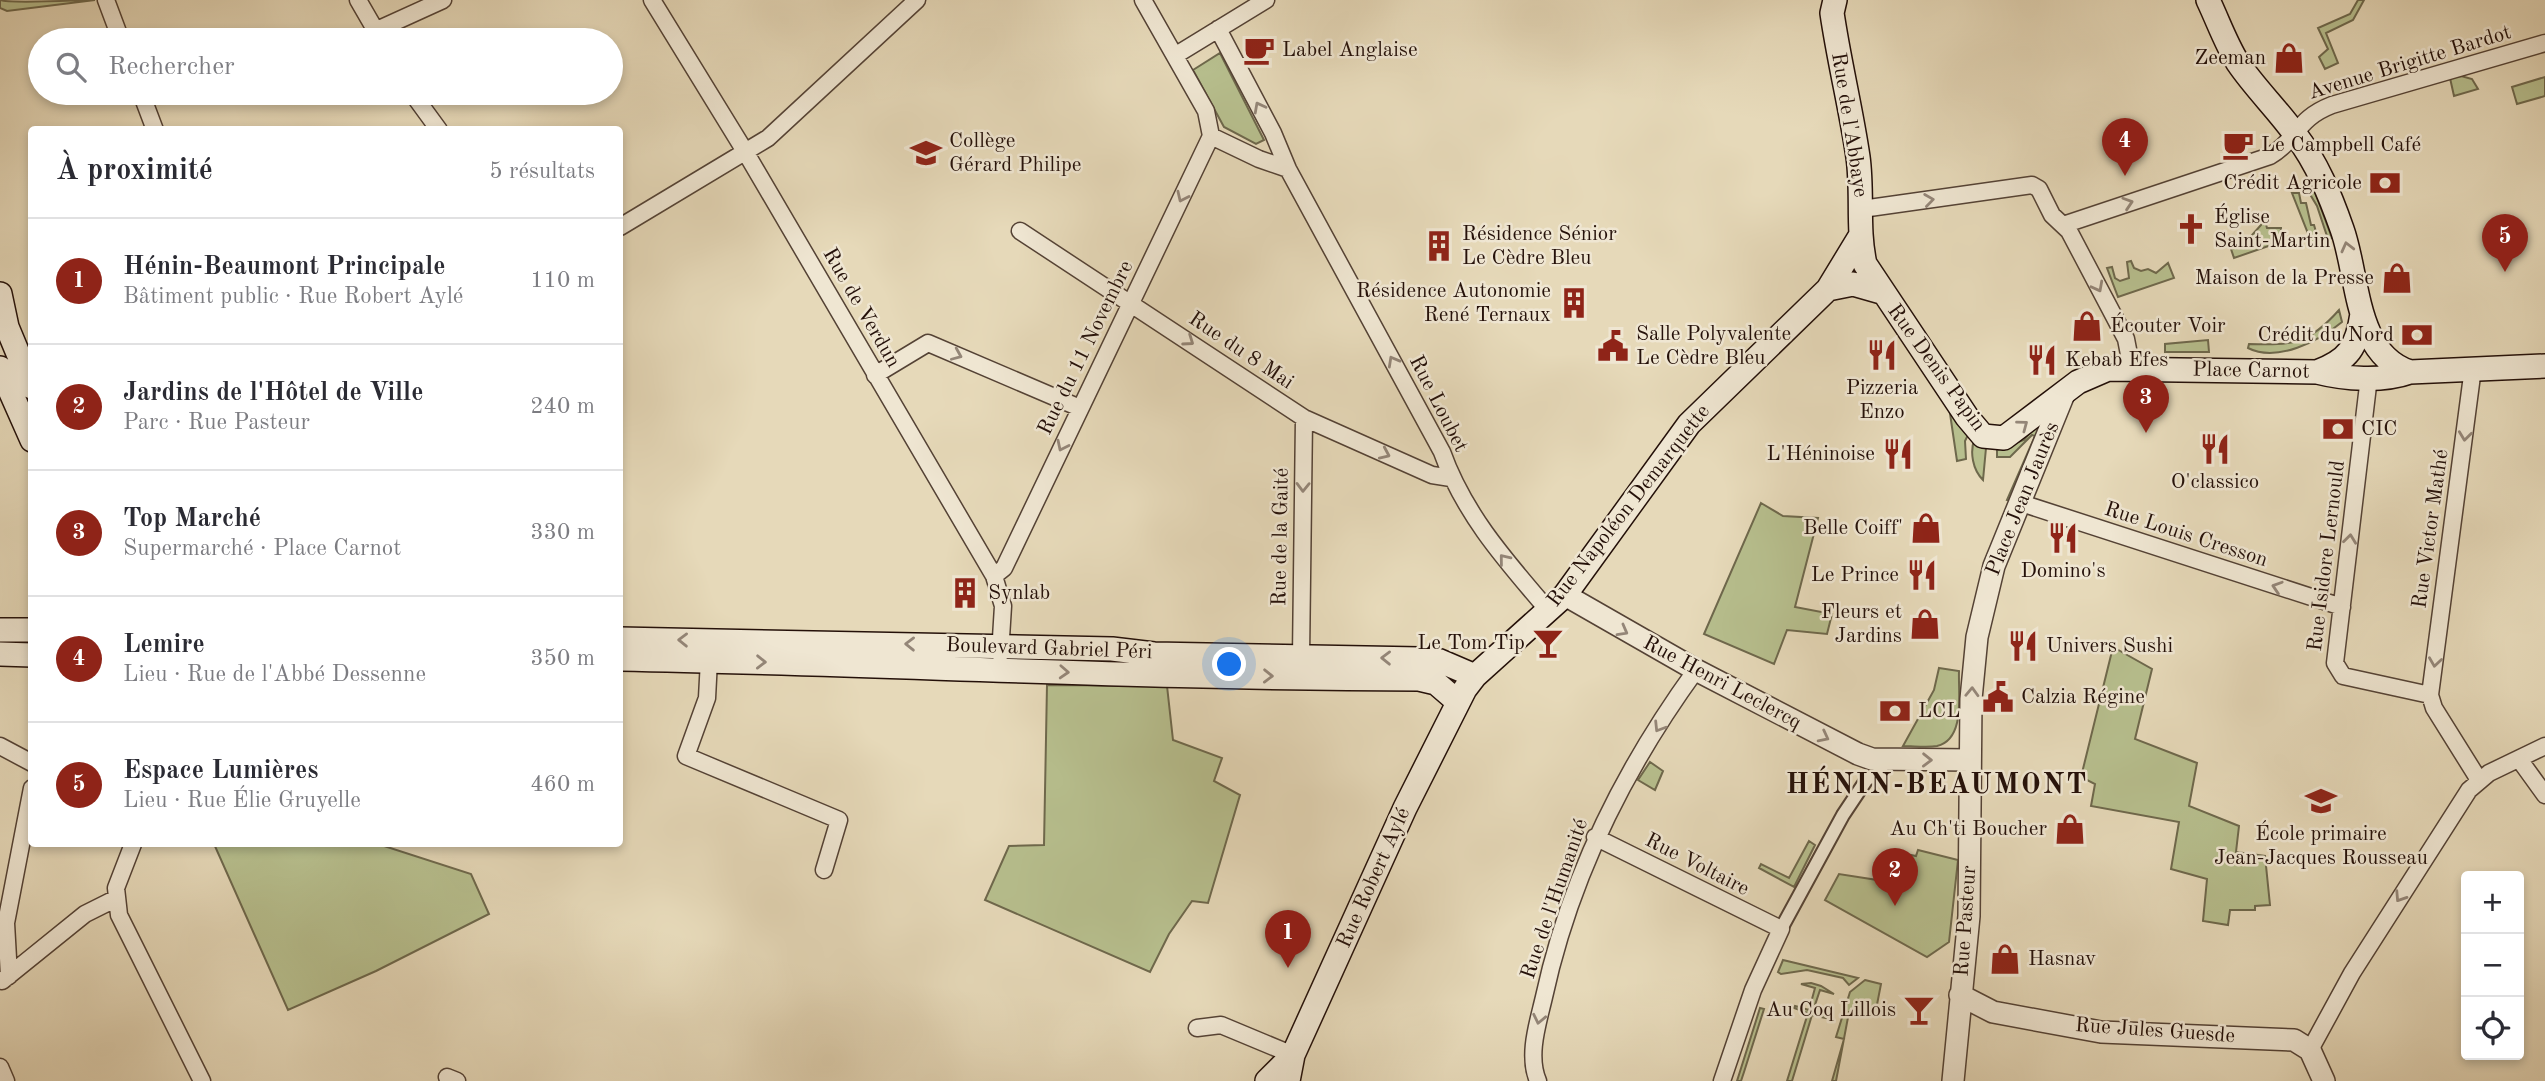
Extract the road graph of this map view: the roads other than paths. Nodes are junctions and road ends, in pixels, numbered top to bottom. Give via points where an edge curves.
1 (106, 0) edge
2 (358, 0) edge
3 (443, 0) edge
4 (652, 0) edge
5 (917, 0) edge
6 (1143, 0) edge
7 (1266, 0) edge
8 (2208, 0) edge
9 (1832, 4) edge
10 (116, 28) edge
11 (375, 28) edge
12 (392, 28) edge
13 (1218, 30) junction
14 (2545, 43) edge
15 (1176, 55) junction
16 (146, 105) edge
17 (421, 105) edge
18 (153, 126) edge
19 (436, 126) edge
20 (2295, 133) junction
21 (1211, 136) junction
22 (746, 153) junction
23 (1288, 169) junction
24 (1862, 209) junction
25 (623, 225) edge
26 (2063, 225) junction
27 (1020, 231) dead end
28 (1859, 238) junction
29 (1828, 289) junction
30 (1881, 292) junction
31 (0, 294) edge
32 (1132, 304) junction
33 (2362, 314) junction
34 (2545, 366) edge
35 (0, 368) edge
36 (2473, 369) junction
37 (2132, 370) junction
38 (2317, 372) junction
39 (2410, 372) junction
40 (875, 375) junction
41 (28, 377) edge
42 (2369, 377) junction
43 (2064, 394) junction
44 (1080, 408) junction
45 (1304, 418) junction
46 (28, 431) edge
47 (1451, 478) junction
48 (2018, 502) junction
49 (994, 576) junction
50 (1566, 595) junction
51 (2342, 607) junction
52 (1548, 610) junction
53 (0, 630) edge
54 (28, 630) edge
55 (623, 639) edge
56 (1003, 646) junction
57 (0, 654) edge
58 (28, 655) edge
59 (1301, 657) junction
60 (623, 659) edge
61 (709, 660) junction
62 (996, 669) junction
63 (1696, 670) junction
64 (1475, 676) junction
65 (2430, 695) junction
66 (1458, 702) junction
67 (0, 746) edge
68 (2545, 746) edge
69 (1884, 759) junction
70 (2519, 759) junction
71 (1970, 760) junction
72 (28, 761) edge
73 (2479, 780) junction
74 (2545, 794) edge
75 (28, 809) edge
76 (1595, 837) junction
77 (132, 847) edge
78 (824, 870) dead end
79 (115, 899) junction
80 (1781, 929) junction
81 (4, 979) edge
82 (1960, 995) junction
83 (1197, 1028) dead end
84 (2310, 1050) junction
85 (1293, 1055) junction
86 (0, 1067) edge
87 (5, 1081) edge
88 (202, 1081) edge
89 (1267, 1081) edge
90 (1288, 1081) edge
91 (1538, 1081) edge
92 (1721, 1081) edge
93 (1953, 1081) edge
94 (2324, 1081) edge

1 - 10 street
2 - 11 street
3 - 12 street
4 - 22 street, Rue de Verdun
5 - 22 street
6 - 15 street
7 - 13 street
8 - 20 main road via 2238,63
9 - 24 main road, Rue de l'Abbaye via 1858,157
13 - 15 street
23 -> 13 street, Rue Loubet
14 - 20 street, Avenue Brigitte Bardot via 2332,105 2305,119
15 - 21 street via 1206,111
16 - 18 street
17 - 19 street
26 -> 20 street, Avenue Brigitte Bardot via 2270,156
33 -> 20 main road via 2346,239 2331,198
21 - 23 street
21 -> 32 street, Rue du 11 Novembre
22 - 25 street
22 - 40 street, Rue de Verdun
47 -> 23 street, Rue Loubet via 1442,452
24 -> 26 street via 2032,185 2039,188 2052,215
24 - 28 main road, Rue de l'Abbaye
26 -> 37 street via 2122,331
27 - 32 street, Rue du 8 Mai
28 - 29 main road, Rue Napoléon Demarquette
28 - 30 main road, Rue Denis Papin via 1865,264
29 - 30 main road, Rue Denis Papin via 1853,284
29 - 50 main road, Rue Napoléon Demarquette via 1689,424
30 -> 43 main road, Rue Denis Papin via 1983,436 2010,435
31 - 41 main road via 7,327
32 - 44 street, Rue du 11 Novembre
32 -> 45 street, Rue du 8 Mai
33 - 38 main road via 2347,355 2340,363
33 - 39 main road via 2382,356
34 - 36 main road, Place Carnot
35 - 46 main road
36 - 39 main road, Place Carnot
36 -> 65 street, Rue Victor Mathé
37 - 38 main road, Place Carnot
37 - 43 main road, Place Jean Jaurès via 2092,374
38 - 42 main road, Place Carnot
39 - 42 main road, Place Carnot
40 -> 44 street via 928,343
40 - 49 street, Rue de Verdun
51 -> 42 street, Rue Isidore Lernould
43 - 48 street, Place Jean Jaurès
44 -> 49 street, Rue du 11 Novembre via 1004,568
45 -> 47 street, Rue du 8 Mai via 1432,475
45 -> 59 street, Rue de la Gaité
52 -> 47 street, Rue Loubet via 1494,547
51 -> 48 street, Rue Louis Cresson
71 -> 48 street, Place Jean Jaurès via 1977,637 1994,566
49 - 56 street, Rue de Verdun via 1003,606
50 - 52 main road, Rue Napoléon Demarquette
50 -> 63 street, Rue Henri Leclercq
51 - 65 street, Rue Isidore Lernould via 2335,663 2339,673
52 - 64 main road, Rue Napoléon Demarquette
53 - 54 main road
56 -> 55 main road, Boulevard Gabriel Péri
56 - 59 main road, Boulevard Gabriel Péri
56 - 62 street, Rue de Verdun
57 - 58 main road
64 -> 59 main road, Boulevard Gabriel Péri via 1440,661
60 - 61 main road, Boulevard Gabriel Péri
61 -> 62 main road, Boulevard Gabriel Péri
61 - 78 street via 707,698 685,755 839,820
62 -> 66 main road, Boulevard Gabriel Péri via 1419,679 1436,683
63 -> 69 street, Rue Henri Leclercq via 1858,754
63 -> 76 street, Rue de l'Humanité
64 - 66 main road, Rue Napoléon Demarquette
65 - 73 street
66 - 85 main road, Rue Robert Aylé
67 - 72 street
68 - 70 street
69 -> 71 street
69 - 80 street via 1880,773 1867,779 1843,815
70 - 73 street
70 - 74 street
71 - 82 street, Rue Pasteur via 1970,893
73 -> 84 street via 2372,940
75 - 81 street via 6,923
76 - 80 street, Rue Voltaire
76 -> 91 street, Rue de l'Humanité via 1550,970 1536,1030 1533,1061
77 - 79 street
79 - 81 street via 85,914
79 - 88 street
80 - 92 street via 1753,990
82 - 84 street, Rue Jules Guesde via 1993,1012 2101,1032 2280,1037
82 - 93 street, Rue Pasteur
83 - 85 street via 1221,1025
84 - 94 street
85 - 89 main road, Rue Robert Aylé
85 - 90 main road, Rue Robert Aylé
86 - 87 street

